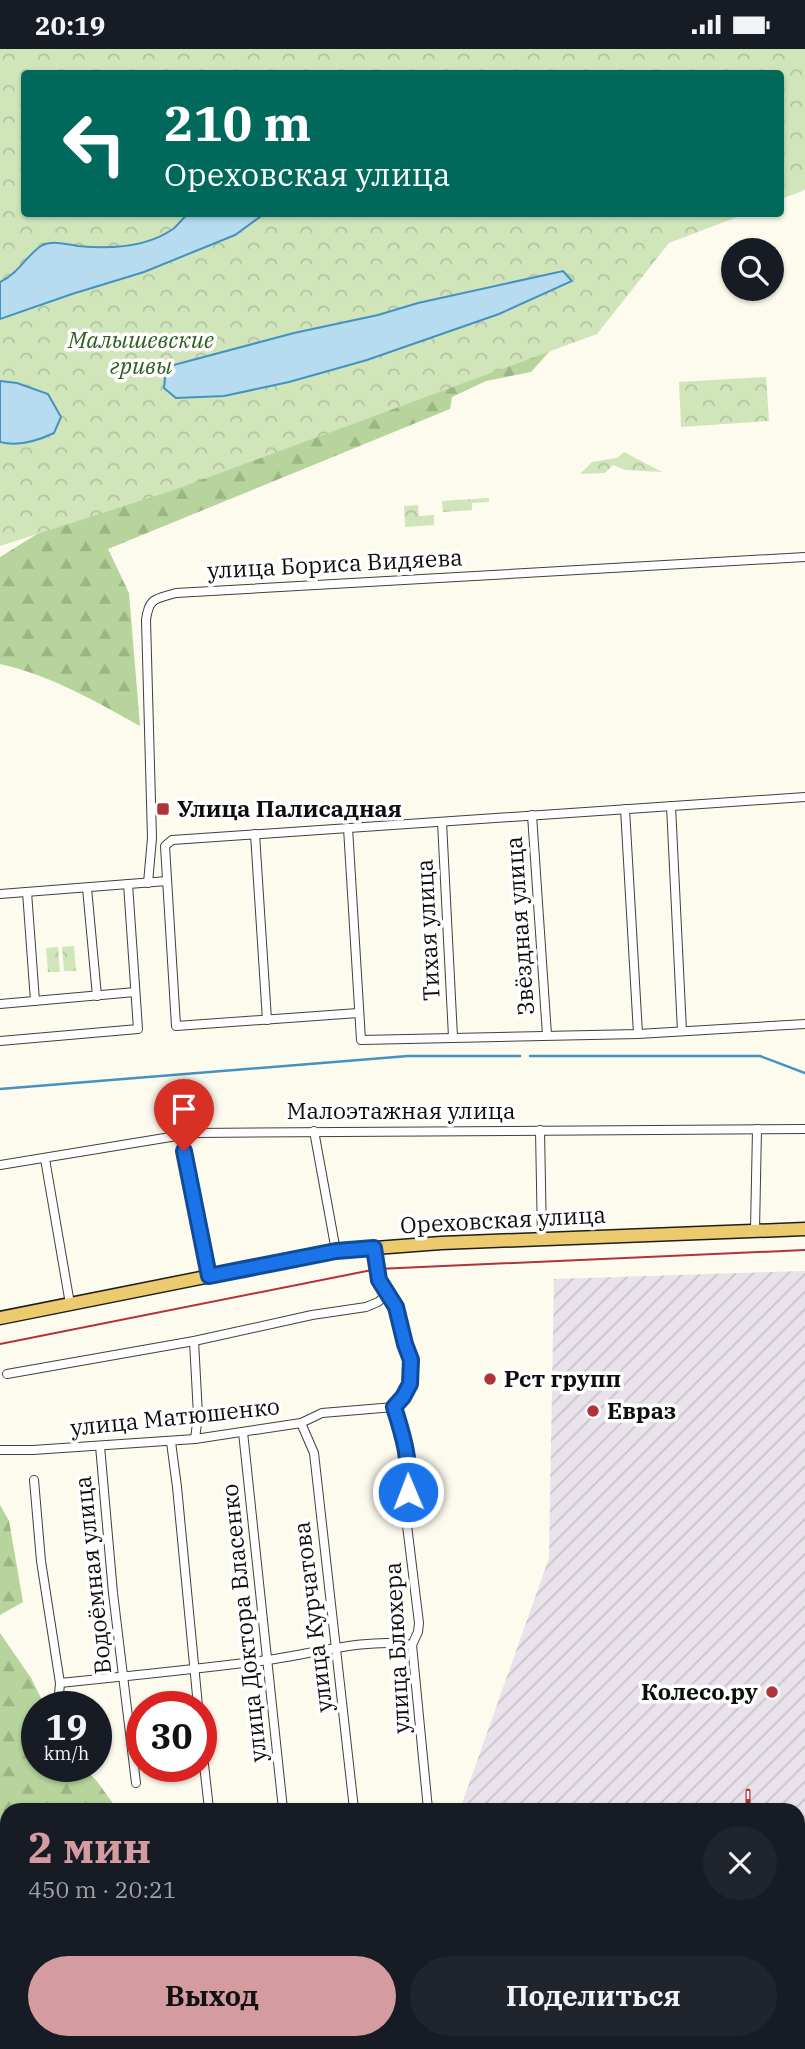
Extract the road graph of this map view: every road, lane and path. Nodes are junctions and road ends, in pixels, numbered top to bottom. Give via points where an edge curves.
1 (805, 557) edge
2 (805, 797) edge
3 (671, 806) junction
4 (625, 809) junction
5 (532, 815) junction
6 (442, 822) junction
7 (348, 828) junction
8 (255, 834) junction
9 (167, 881) junction
10 (149, 883) junction
11 (128, 884) junction
12 (87, 888) junction
13 (27, 892) junction
14 (0, 894) edge
15 (135, 992) junction
16 (97, 996) junction
17 (35, 1001) junction
18 (0, 1004) edge
19 (358, 1013) junction
20 (267, 1020) junction
21 (805, 1024) edge
22 (682, 1031) junction
23 (638, 1034) junction
24 (547, 1035) junction
25 (453, 1037) junction
26 (0, 1041) edge
27 (757, 1129) junction
28 (805, 1129) edge
29 (540, 1130) junction
30 (314, 1131) junction
31 (180, 1135) junction
32 (45, 1159) junction
33 (0, 1165) edge
34 (805, 1229) edge
35 (755, 1230) junction
36 (542, 1239) junction
37 (374, 1248) junction
38 (336, 1251) junction
39 (209, 1276) junction
40 (389, 1293) junction
41 (70, 1304) junction
42 (0, 1318) edge
43 (194, 1341) junction
44 (7, 1374) dead end
45 (394, 1407) junction
46 (301, 1423) junction
47 (243, 1432) junction
48 (195, 1439) junction
49 (171, 1442) junction
50 (100, 1446) junction
51 (0, 1450) edge
52 (34, 1479) dead end
53 (412, 1645) junction
54 (336, 1647) junction
55 (267, 1660) junction
56 (194, 1669) junction
57 (122, 1677) junction
58 (60, 1683) junction
59 (59, 1691) edge
60 (196, 1691) edge
61 (206, 1782) edge
62 (136, 1783) dead end
63 (208, 1803) edge
64 (282, 1803) edge
65 (353, 1803) edge
66 (427, 1803) edge

1 - 10 street, улица Бориса Видяева via 189,592 153,600 145,620 152,838
2 - 3 street
3 - 4 street
3 - 22 street
4 - 5 street
4 - 23 street
5 - 6 street
5 - 24 street, Звёздная улица
6 - 7 street
6 - 25 street, Тихая улица
7 - 8 street
7 - 19 street
8 - 9 street via 172,840 165,846
8 - 20 street
9 - 10 street
9 - 20 street via 176,1026
10 - 11 street
11 - 12 street
11 - 15 street
12 - 13 street
12 - 16 street
13 - 14 street
13 - 17 street
15 - 16 street
15 - 26 street via 138,1029
16 - 17 street
17 - 18 street
19 - 20 street
19 - 25 street via 361,1040
21 - 22 street
22 - 23 street
23 - 24 street
24 - 25 street
27 - 28 street, Малоэтажная улица
27 - 29 street, Малоэтажная улица
27 - 35 street
29 - 30 street, Малоэтажная улица
29 - 36 street
30 - 31 street, Малоэтажная улица
30 - 38 street
31 - 32 street, Малоэтажная улица
31 - 39 street
32 - 33 street, Малоэтажная улица
32 - 41 street
34 - 35 main road, Ореховская улица
35 - 36 main road, Ореховская улица
36 - 37 main road, Ореховская улица
37 - 38 main road, Ореховская улица
37 - 40 street via 379,1280
38 - 39 main road, Ореховская улица
39 - 41 main road, Ореховская улица
40 - 43 street via 366,1307
40 - 45 street via 412,1369 410,1384
41 - 42 main road, Ореховская улица
43 - 44 street
43 - 48 street
45 - 46 street, улица Матюшенко via 322,1413
45 - 53 street, улица Блюхера via 410,1474 405,1509 419,1623
46 - 47 street, улица Матюшенко
46 - 54 street, улица Курчатова via 314,1453
47 - 48 street, улица Матюшенко
47 - 55 street, улица Доктора Власенко
48 - 49 street, улица Матюшенко
49 - 50 street, улица Матюшенко
49 - 56 street
50 - 51 street, улица Матюшенко
50 - 57 street, Водоёмная улица
52 - 58 street
53 - 54 street
53 - 66 street, улица Блюхера
54 - 55 street
54 - 65 street, улица Курчатова
55 - 56 street
55 - 64 street, улица Доктора Власенко
56 - 57 street
56 - 60 street
57 - 58 street
57 - 62 street, Водоёмная улица
58 - 59 street
61 - 63 street

